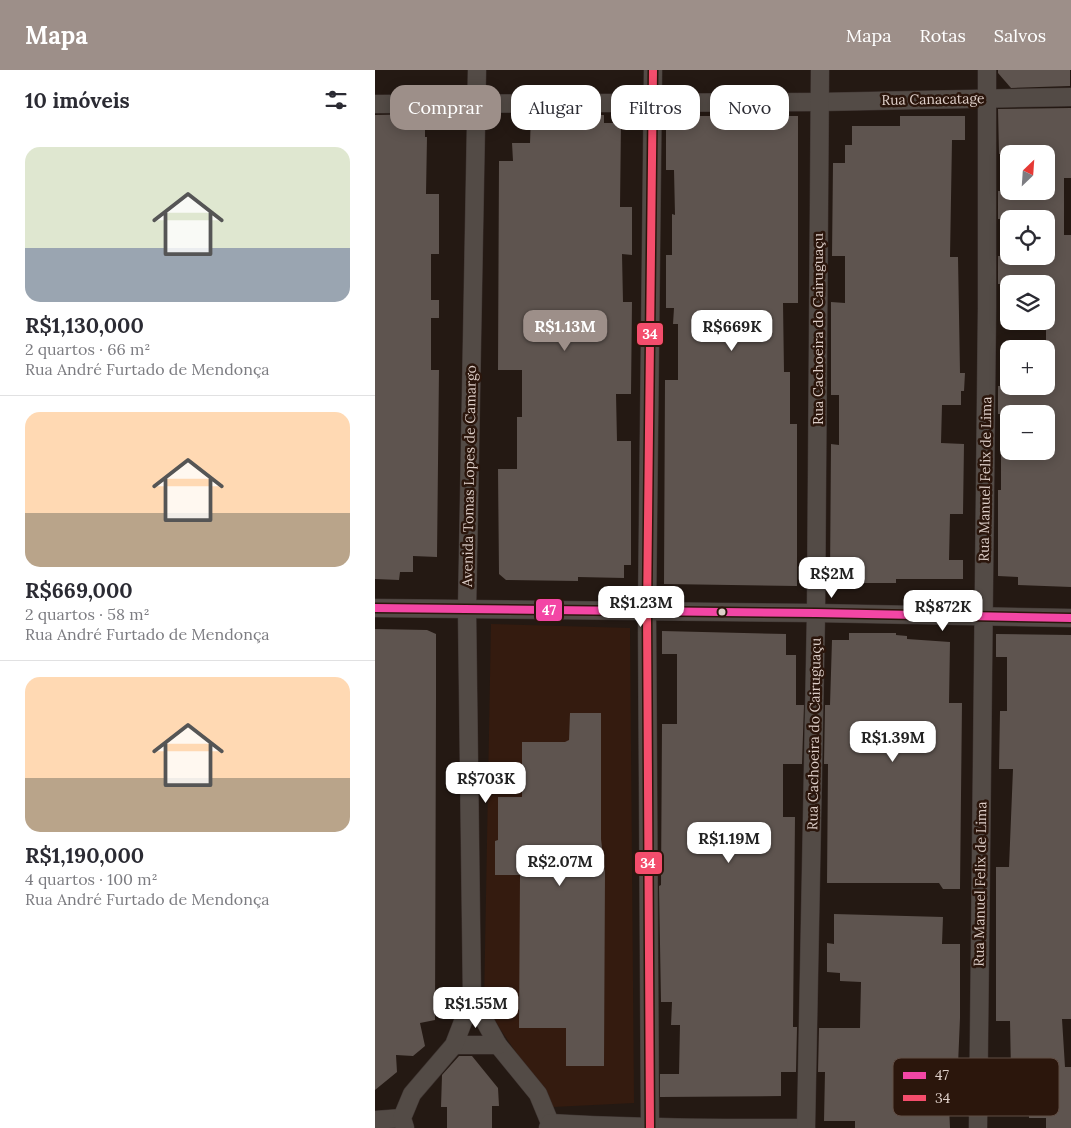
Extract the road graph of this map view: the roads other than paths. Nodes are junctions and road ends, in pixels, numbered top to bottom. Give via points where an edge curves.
1 (477, 70) edge
2 (653, 70) edge
3 (820, 70) edge
4 (987, 70) edge
5 (477, 85) edge
6 (653, 85) edge
7 (1071, 97) edge
8 (988, 98) junction
9 (611, 102) edge
10 (700, 102) edge
11 (820, 102) junction
12 (501, 103) edge
13 (375, 104) edge
14 (390, 104) edge
15 (476, 130) edge
16 (653, 130) edge
17 (375, 608) edge
18 (467, 610) junction
19 (647, 612) junction
20 (816, 613) junction
21 (983, 616) junction
22 (1071, 618) edge
23 (473, 998) junction
24 (454, 1045) junction
25 (498, 1045) junction
26 (979, 1058) edge
27 (375, 1120) edge
28 (403, 1123) edge
29 (549, 1126) edge
30 (650, 1128) edge
31 (806, 1128) edge

1 - 5 street, Avenida Tomas Lopes de Camargo
2 - 6 street
3 - 11 street, Rua Cachoeira do Cairuguaçu
4 - 8 street, Rua Manuel Felix de Lima
7 - 8 street, Rua Canacatage
8 - 11 street, Rua Canacatage
8 - 21 street, Rua Manuel Felix de Lima
9 - 12 street, Rua Canacatage
10 - 11 street, Rua Canacatage
11 - 20 street, Rua Cachoeira do Cairuguaçu
13 - 14 street, Rua Canacatage
15 - 18 street, Avenida Tomas Lopes de Camargo
16 - 19 street
17 - 18 street
18 - 19 street
18 - 23 street, Avenida Tomas Lopes de Camargo
19 - 20 street
19 - 30 street
20 - 21 street
20 - 31 street, Rua Cachoeira do Cairuguaçu
21 - 22 street
21 - 26 street, Rua Manuel Felix de Lima
23 - 24 street, Avenida Tomas Lopes de Camargo
23 - 25 street, Avenida Tomas Lopes de Camargo
24 - 25 street
24 - 28 street, Avenida Tomas Lopes de Camargo via 412,1094
25 - 29 street, Avenida Tomas Lopes de Camargo via 538,1094
27 - 28 street
29 - 30 street
30 - 31 street

